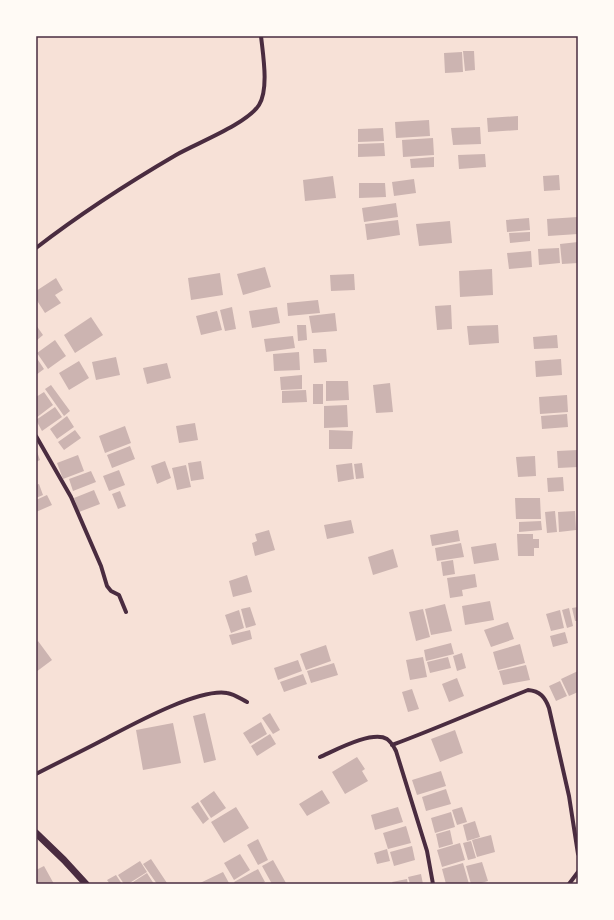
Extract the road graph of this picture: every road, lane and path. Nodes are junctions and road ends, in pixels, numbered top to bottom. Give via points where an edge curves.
1 (261, 36) edge
2 (36, 248) edge
3 (36, 436) edge
4 (126, 612) dead end
5 (247, 702) dead end
6 (392, 745) junction
7 (320, 757) dead end
8 (36, 774) edge
9 (36, 833) edge
10 (578, 854) edge
11 (578, 872) edge
12 (86, 884) edge
13 (433, 884) edge
14 (569, 884) edge

1 - 2 street via 264,83 262,96 255,111 91,207
3 - 4 street via 71,497 107,586 119,595
5 - 8 street via 228,693 196,697 142,720
6 - 7 street via 387,739 368,737
6 - 10 street via 528,690 539,692 549,708 569,796
6 - 13 street via 427,851
9 - 12 street
11 - 14 street

